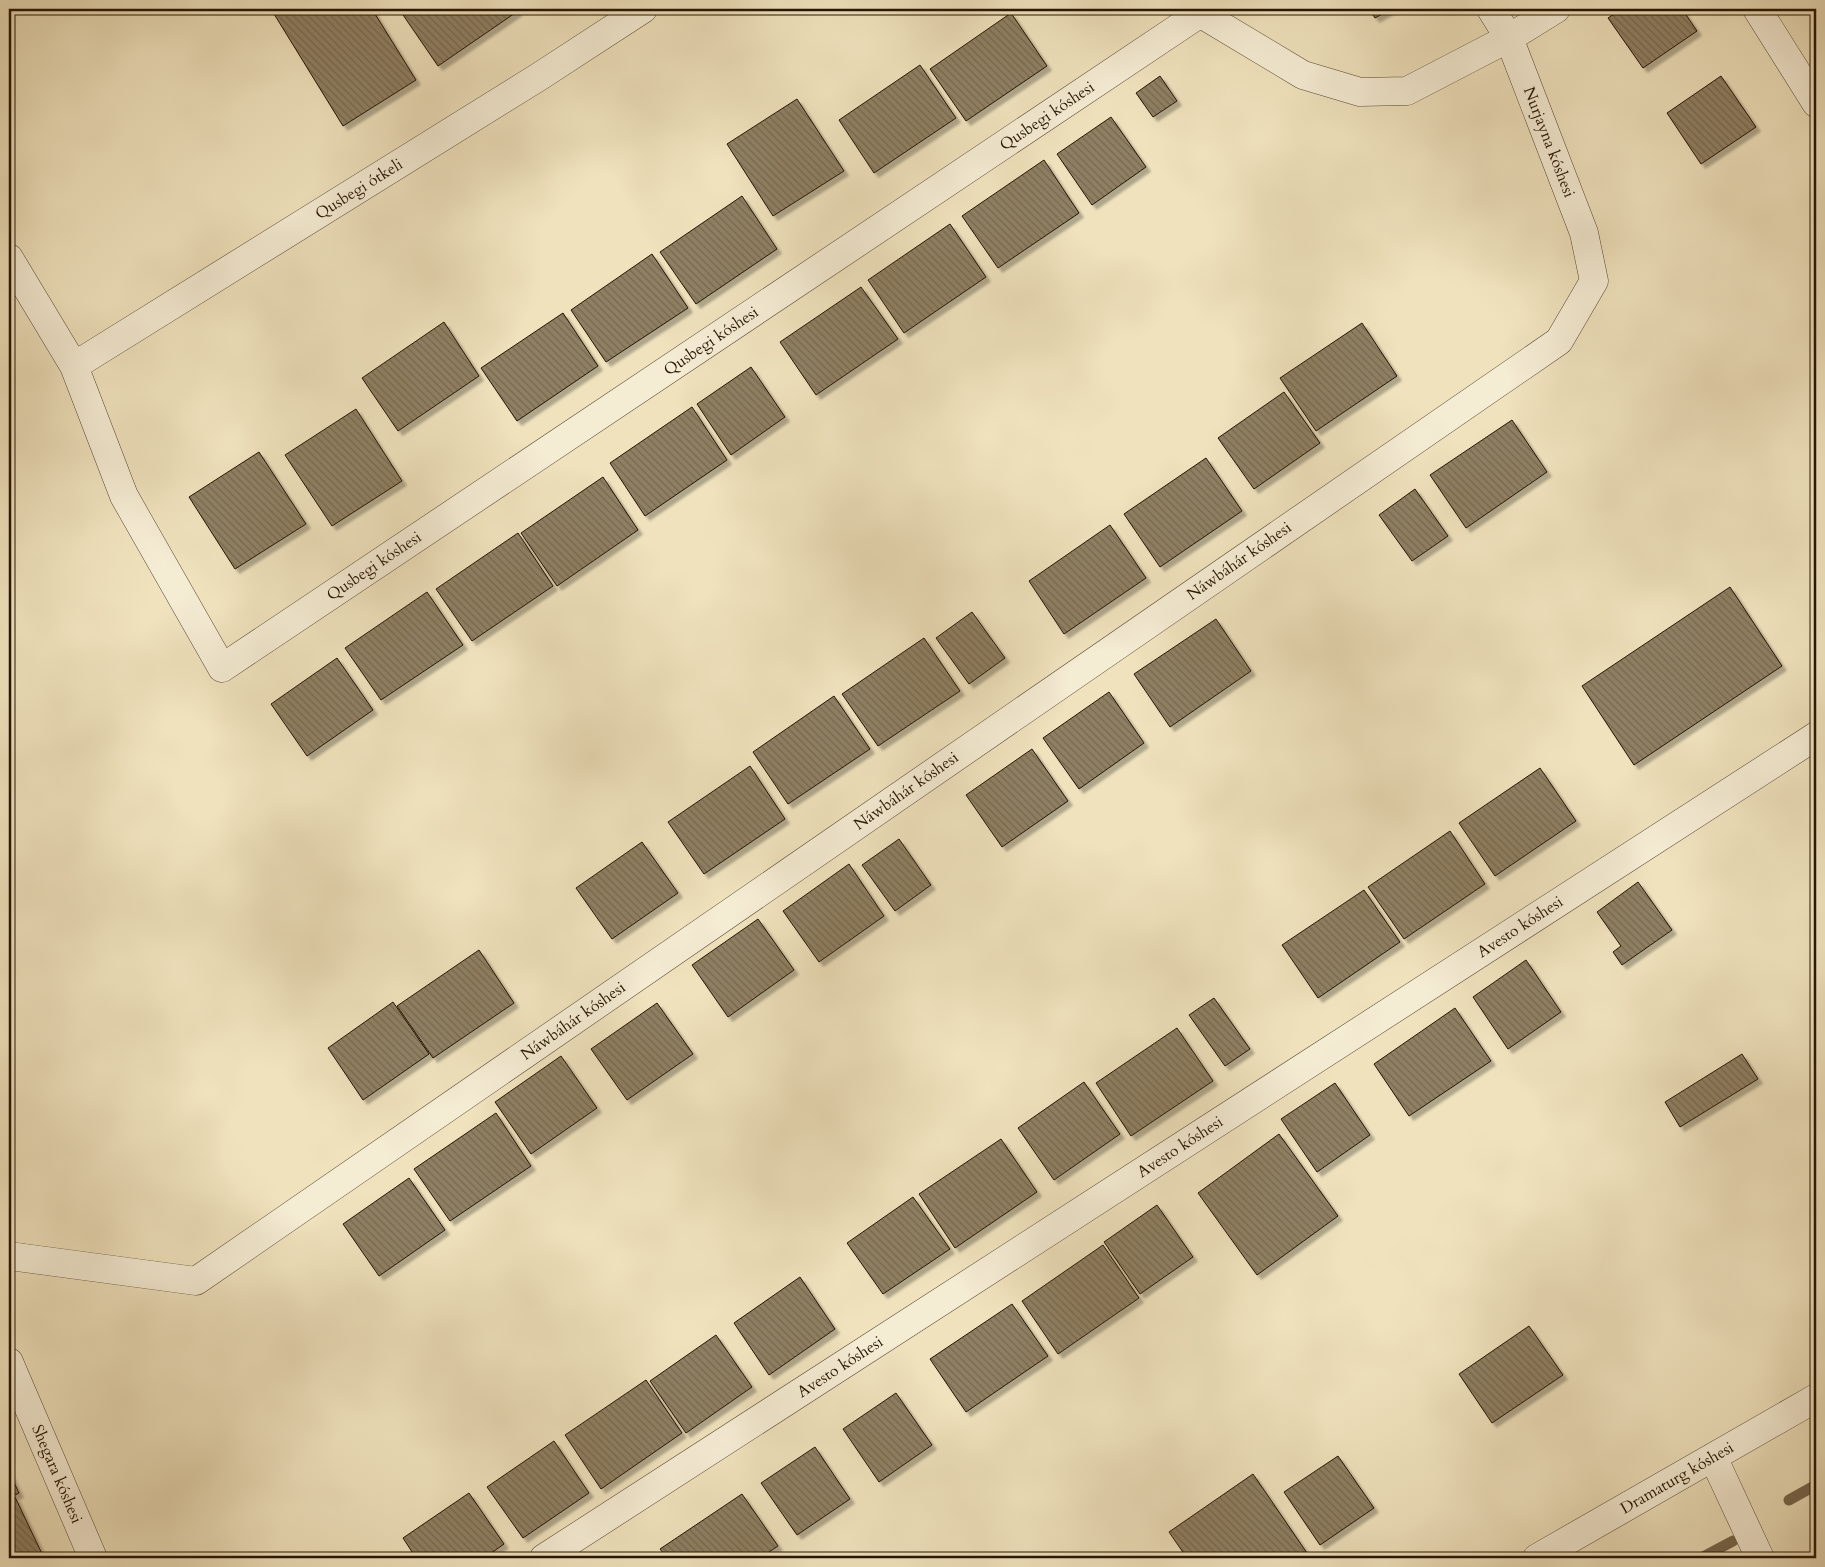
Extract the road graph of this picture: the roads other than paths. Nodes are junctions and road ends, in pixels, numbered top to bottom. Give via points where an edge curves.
1 (643, 9) edge
2 (1491, 9) edge
3 (1556, 9) edge
4 (1757, 9) edge
5 (1196, 11) edge
6 (1509, 38) junction
7 (1816, 103) edge
8 (9, 258) edge
9 (1594, 281) joint
10 (74, 366) junction
11 (1816, 736) edge
12 (9, 1256) edge
13 (9, 1362) edge
14 (1816, 1398) edge
15 (1713, 1457) junction
16 (93, 1558) edge
17 (544, 1558) edge
18 (1537, 1558) edge
19 (1760, 1558) edge

1 - 10 street, Qusbegi ótkeli via 538,78
2 - 6 street, Nurjayna kóshesi
3 - 6 street
4 - 7 street
5 - 6 street via 1303,75 1360,92 1407,91
5 - 10 street, Qusbegi kóshesi via 222,668 124,496
6 - 9 street, Nurjayna kóshesi via 1584,233
8 - 10 street
9 - 12 street, Náwbáhár kóshesi via 1559,340 196,1281
11 - 17 street, Avesto kóshesi
13 - 16 street, Shegara kóshesi
14 - 15 street, Dramaturg kóshesi
15 - 18 street, Dramaturg kóshesi
15 - 19 street

